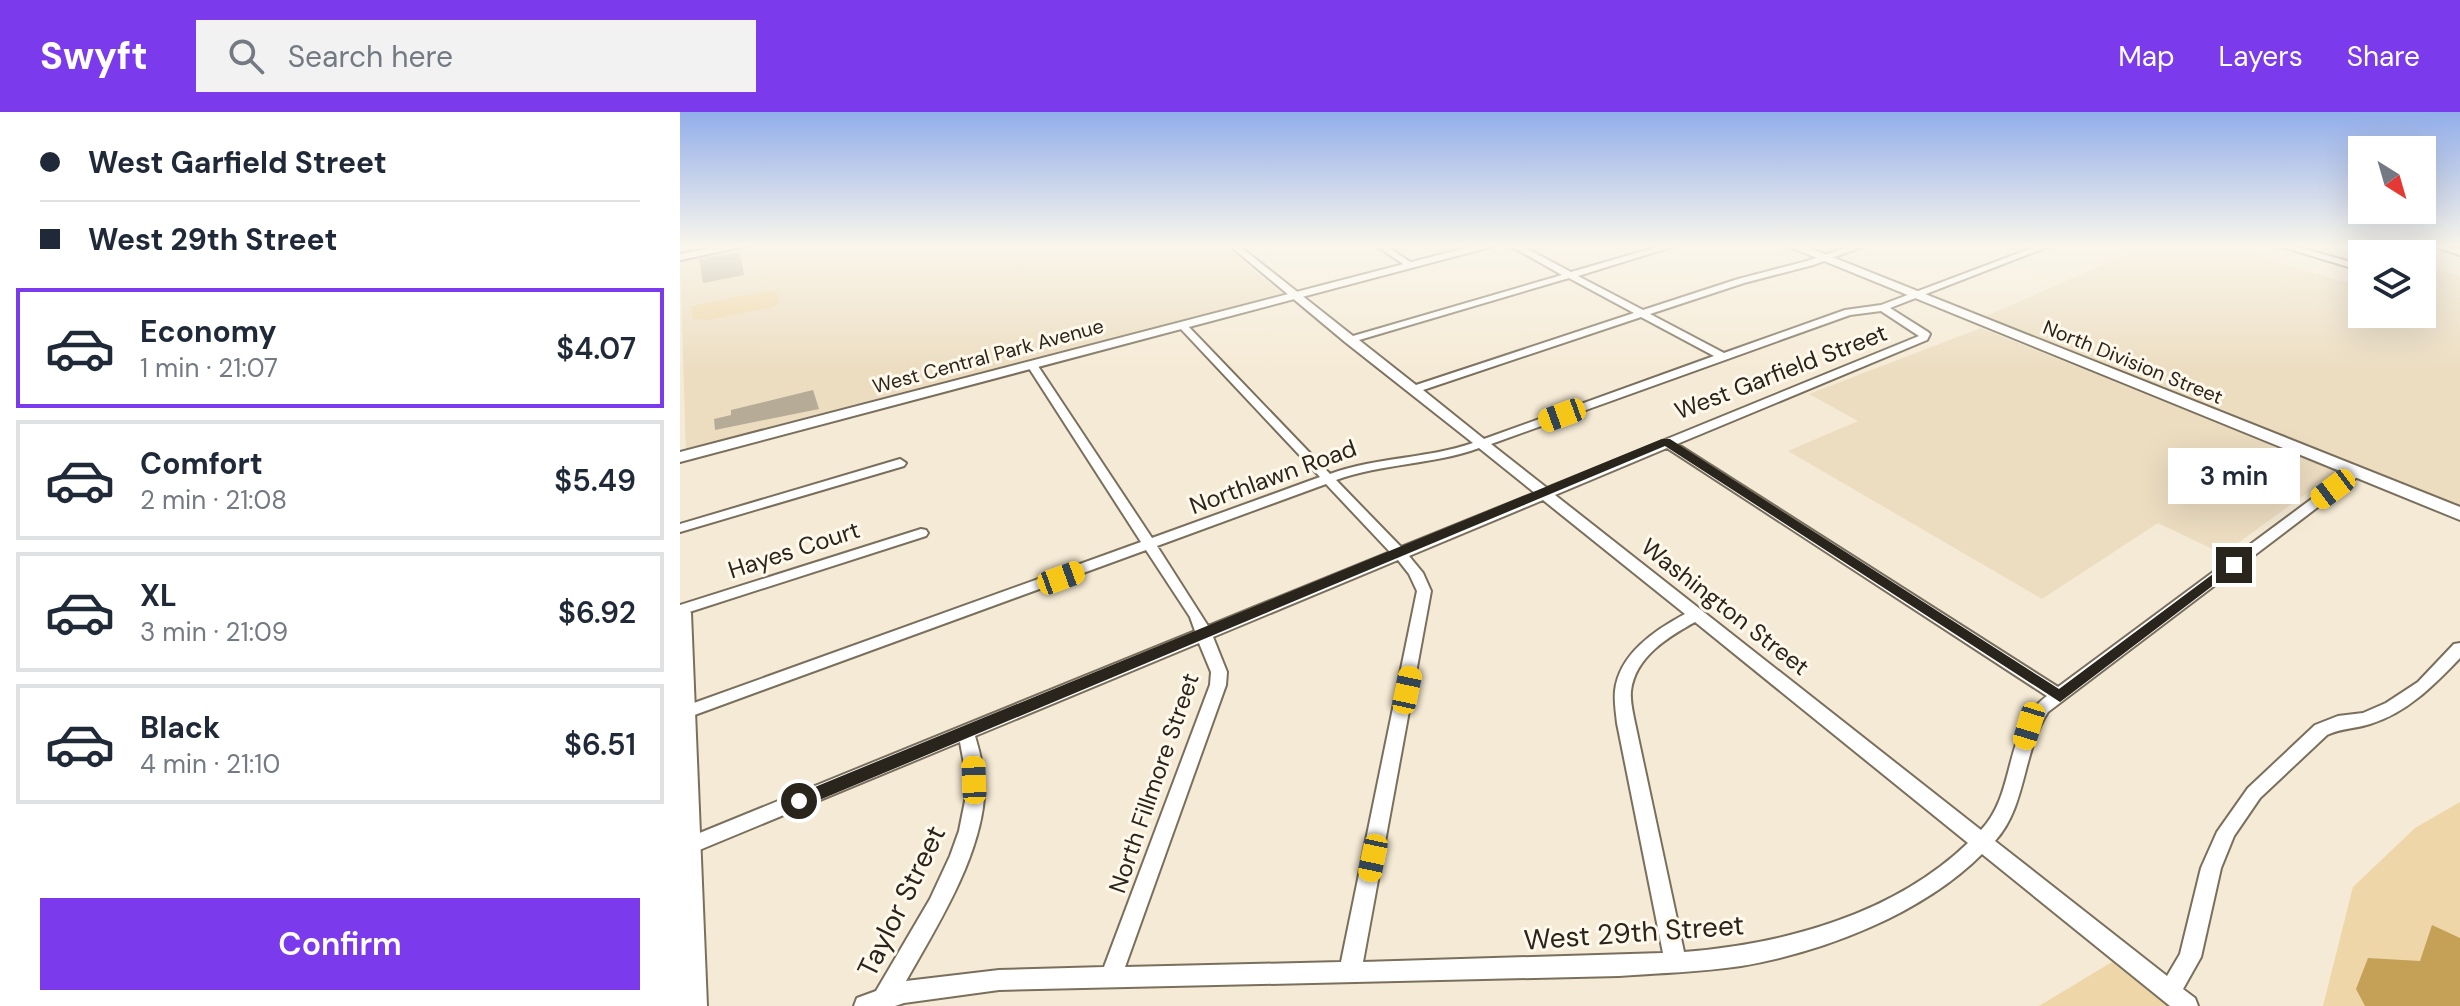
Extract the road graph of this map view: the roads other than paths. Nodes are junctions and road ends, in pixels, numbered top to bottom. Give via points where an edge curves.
1 (1283, 287) edge
2 (1334, 287) edge
3 (1534, 287) edge
4 (1591, 287) edge
5 (1724, 287) edge
6 (1894, 287) edge
7 (1941, 287) edge
8 (1917, 296) junction
9 (1295, 297) junction
10 (1883, 308) junction
11 (1642, 314) junction
12 (1183, 326) junction
13 (1349, 340) junction
14 (1723, 357) junction
15 (1032, 365) junction
16 (1413, 390) junction
17 (1666, 442) junction
18 (1481, 444) junction
19 (680, 457) edge
20 (900, 463) dead end
21 (2356, 472) junction
22 (1329, 479) junction
23 (1543, 493) junction
24 (2460, 514) edge
25 (680, 528) edge
26 (921, 533) dead end
27 (1150, 545) junction
28 (1399, 553) junction
29 (680, 612) edge
30 (1696, 615) junction
31 (1204, 634) junction
32 (2460, 648) edge
33 (2060, 696) junction
34 (683, 713) junction
35 (966, 733) junction
36 (1982, 842) junction
37 (684, 848) edge
38 (1675, 962) junction
39 (1350, 972) junction
40 (1111, 977) junction
41 (2170, 992) junction
42 (875, 1003) edge
43 (691, 1006) edge
44 (2187, 1006) edge

1 - 9 street, Washington Street
2 - 9 main road, West Central Park Avenue
3 - 13 street
4 - 11 street
5 - 11 street
6 - 8 main road, North Division Street
7 - 8 street, West Garfield Street
8 - 10 street, West Garfield Street
8 - 21 main road, North Division Street
9 - 12 main road, West Central Park Avenue
9 - 13 street, Washington Street
10 - 14 street, Northlawn Road via 1855,310
10 - 17 street, West Garfield Street via 1920,328 1923,338
11 - 14 street
11 - 16 street
12 - 15 main road, West Central Park Avenue
12 - 22 street
13 - 16 street, Washington Street
14 - 18 street, Northlawn Road
15 - 19 main road, West Central Park Avenue
15 - 27 street, North Fillmore Street
16 - 18 street, Washington Street
17 - 23 street, West Garfield Street
17 - 33 street
18 - 22 street, Northlawn Road
18 - 23 street, Washington Street
20 - 25 street
21 - 24 main road, North Division Street
21 - 33 street, West 29th Street
22 - 27 street, Northlawn Road
22 - 28 street
23 - 28 street, West Garfield Street
23 - 30 street, Washington Street
26 - 29 street, Hayes Court
27 - 31 street, North Fillmore Street
27 - 34 street, Northlawn Road
28 - 31 street, West Garfield Street
28 - 39 street via 1416,573 1424,607
29 - 34 main road
30 - 36 street, Washington Street
30 - 38 street via 1637,657 1623,691
31 - 35 street, West Garfield Street
31 - 40 street, North Fillmore Street via 1219,672 1218,685
32 - 41 street via 2424,686 2392,707 2321,730 2254,793 2226,832 2211,868 2190,957
33 - 36 street, West 29th Street via 2029,726 1999,823
34 - 37 main road
35 - 37 street, West Garfield Street
35 - 42 street, Taylor Street via 973,758 974,803 964,843 937,901
36 - 38 street, West 29th Street via 1927,888 1856,922 1781,947
36 - 41 street, Washington Street
37 - 43 main road
38 - 39 street, West 29th Street
39 - 40 street, West 29th Street
40 - 42 street, West 29th Street via 999,980 904,992
41 - 44 street, Washington Street

